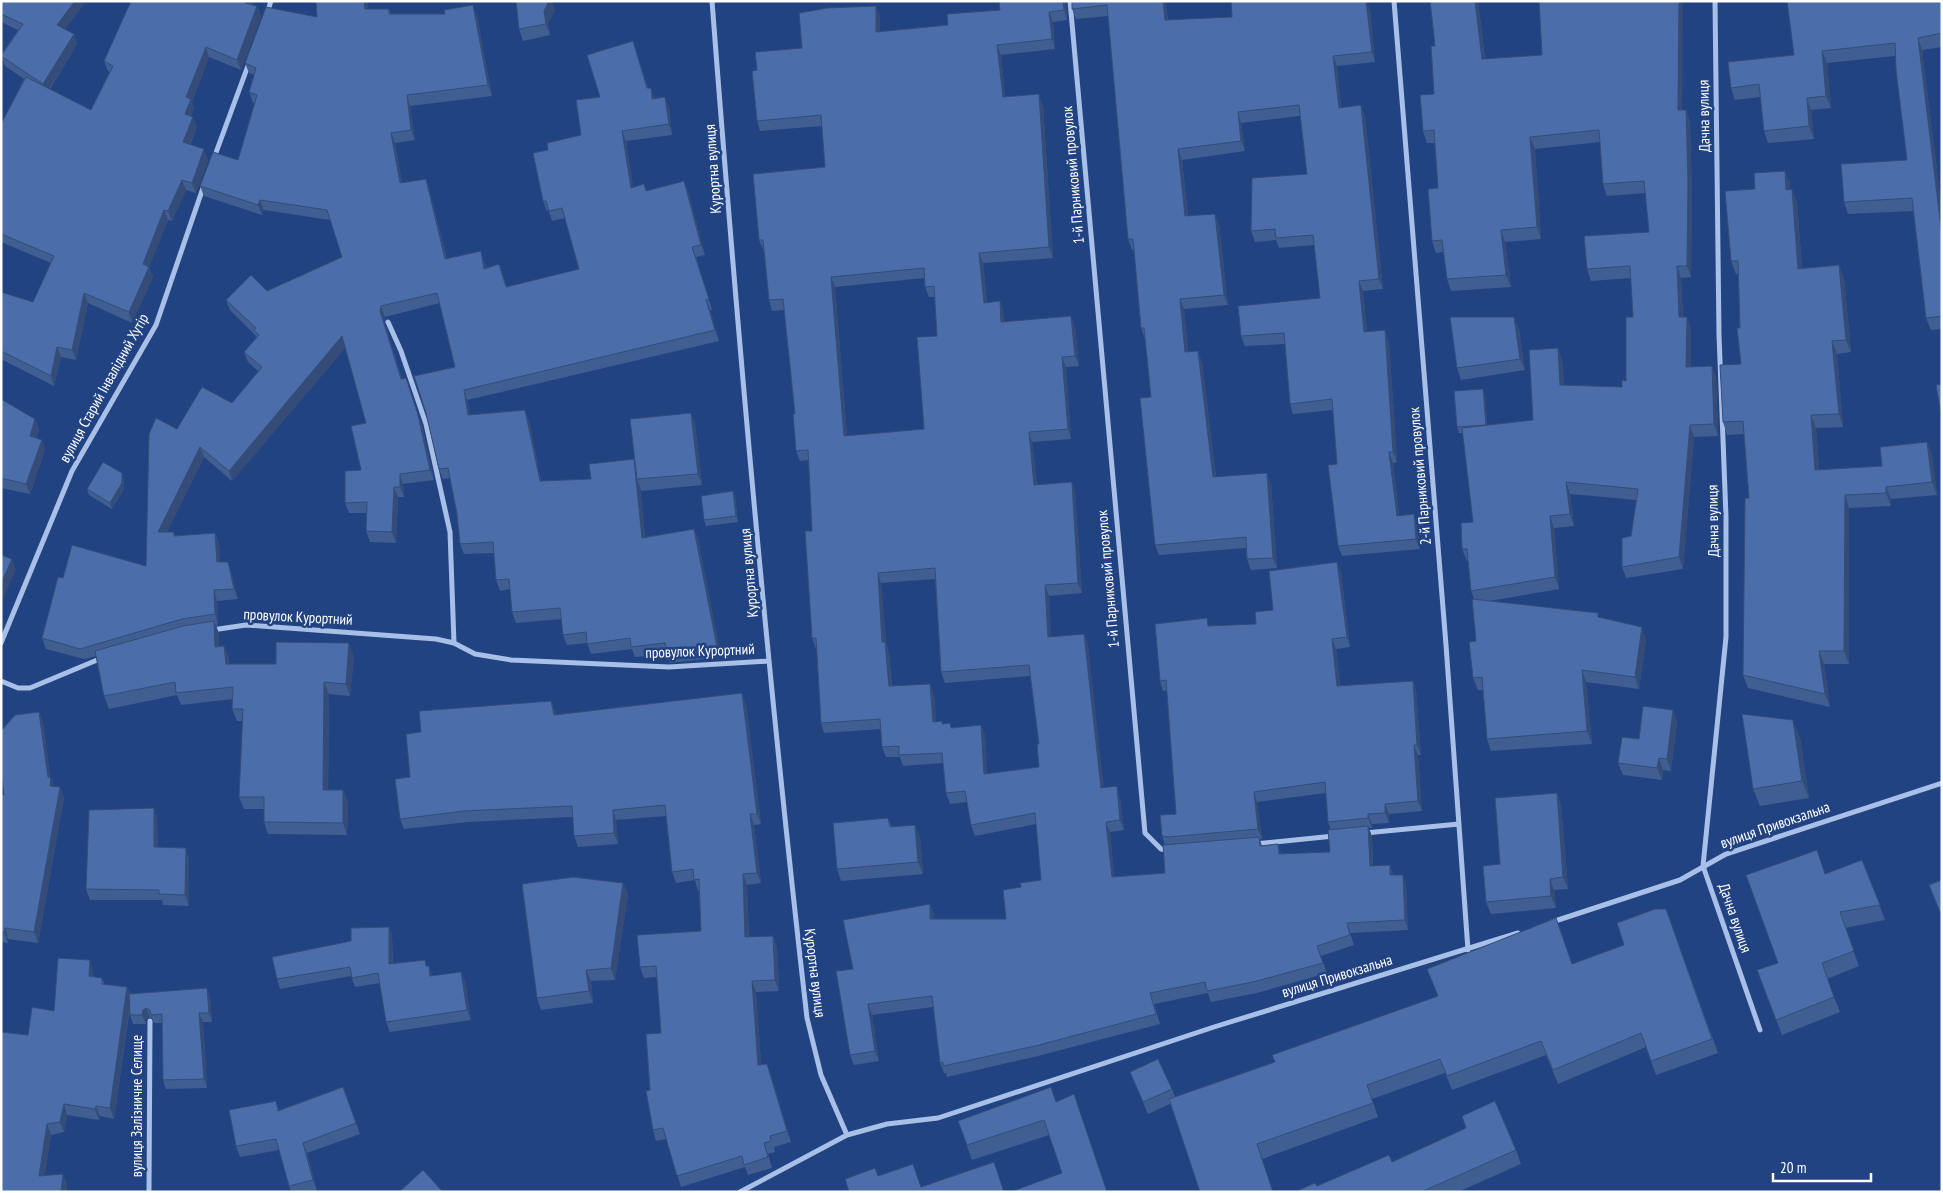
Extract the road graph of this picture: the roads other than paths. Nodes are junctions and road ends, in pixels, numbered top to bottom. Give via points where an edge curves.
1 (271, 1) edge
2 (712, 1) edge
3 (1070, 1) edge
4 (1394, 1) edge
5 (1715, 1) edge
6 (264, 20) edge
7 (251, 56) edge
8 (211, 166) edge
9 (207, 175) edge
10 (388, 322) dead end
11 (204, 632) edge
12 (1, 643) edge
13 (454, 643) junction
14 (110, 656) edge
15 (769, 661) junction
16 (1, 681) edge
17 (1942, 783) edge
18 (1459, 824) junction
19 (1360, 834) edge
20 (1340, 836) edge
21 (1251, 844) edge
22 (1181, 851) edge
23 (1704, 866) junction
24 (1542, 925) edge
25 (1523, 932) edge
26 (1468, 950) junction
27 (150, 1021) edge
28 (1760, 1030) dead end
29 (847, 1135) junction
30 (149, 1192) edge
31 (740, 1192) edge

1 - 6 street
2 - 15 street, Курортна вулиця via 731,251
3 - 22 street, 1-й Парниковий провулок via 1145,833 1161,849
4 - 18 street, 2-й Парниковий провулок
5 - 23 street, Дачна вулиця via 1726,637
7 - 8 street
9 - 12 street, вулиця Старий Інвалідний Хутір via 156,325 72,471
10 - 13 street via 402,351 426,424 450,532
11 - 13 street, провулок Курортний via 246,625 349,631
13 - 15 street, провулок Курортний via 475,654 511,660 669,667
14 - 16 street via 30,688 18,688
15 - 29 street, Курортна вулиця via 806,1018 821,1075
17 - 23 street, вулиця Привокзальна via 1726,854
18 - 19 street
18 - 26 street, 2-й Парниковий провулок
20 - 21 street
23 - 24 street, вулиця Привокзальна via 1680,880
23 - 28 street, Дачна вулиця
25 - 26 street, вулиця Привокзальна
26 - 29 street, вулиця Привокзальна via 1214,1027 938,1118 887,1124
27 - 30 street, вулиця Залізничне Селище
29 - 31 street, вулиця Привокзальна

